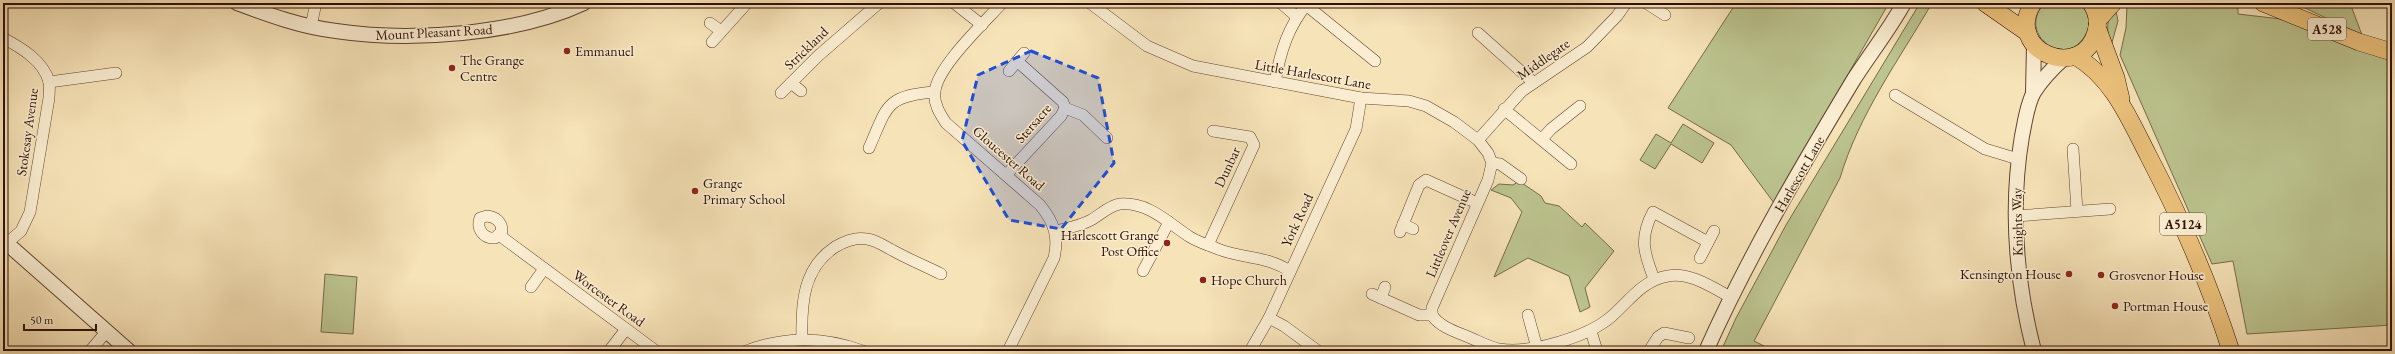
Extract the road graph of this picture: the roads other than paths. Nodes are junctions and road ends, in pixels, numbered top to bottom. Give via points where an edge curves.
1 (237, 3) edge
2 (316, 3) edge
3 (584, 3) edge
4 (747, 3) edge
5 (879, 3) edge
6 (954, 3) edge
7 (1002, 3) edge
8 (1090, 3) edge
9 (1281, 3) edge
10 (1626, 3) edge
11 (1646, 3) edge
12 (1904, 3) edge
13 (1985, 3) edge
14 (2032, 3) edge
15 (2091, 3) edge
16 (2113, 3) edge
17 (2263, 3) edge
18 (1307, 4) edge
19 (1666, 15) dead end
20 (1297, 17) junction
21 (710, 22) dead end
22 (2097, 24) junction
23 (982, 25) junction
24 (311, 26) junction
25 (721, 31) junction
26 (1478, 33) dead end
27 (3, 38) edge
28 (2031, 39) junction
29 (712, 42) dead end
30 (2392, 52) edge
31 (2070, 57) junction
32 (1375, 61) dead end
33 (1009, 70) dead end
34 (49, 82) junction
35 (1276, 82) junction
36 (1533, 82) junction
37 (791, 83) junction
38 (111, 84) dead end
39 (801, 92) dead end
40 (934, 92) junction
41 (781, 93) dead end
42 (2033, 93) junction
43 (1896, 95) dead end
44 (1360, 98) junction
45 (2121, 103) junction
46 (1580, 106) dead end
47 (1065, 108) junction
48 (1504, 109) junction
49 (1213, 131) dead end
50 (1107, 138) dead end
51 (1542, 139) junction
52 (1478, 140) junction
53 (870, 148) dead end
54 (2073, 149) dead end
55 (2018, 159) junction
56 (1492, 163) junction
57 (1571, 164) dead end
58 (1006, 175) junction
59 (1521, 179) dead end
60 (1478, 203) junction
61 (2110, 209) dead end
62 (2077, 211) junction
63 (2016, 216) junction
64 (1169, 222) junction
65 (1413, 229) dead end
66 (1056, 231) junction
67 (1714, 231) dead end
68 (499, 235) dead end
69 (5, 242) edge
70 (1708, 242) junction
71 (1208, 245) junction
72 (1700, 258) dead end
73 (544, 269) junction
74 (1143, 270) dead end
75 (1290, 271) junction
76 (941, 274) dead end
77 (1654, 279) junction
78 (532, 287) dead end
79 (1385, 287) dead end
80 (1730, 297) junction
81 (1432, 315) junction
82 (1528, 316) dead end
83 (1269, 318) junction
84 (626, 329) junction
85 (107, 331) junction
86 (1591, 331) junction
87 (1689, 338) dead end
88 (802, 339) junction
89 (1488, 348) edge
90 (1537, 348) junction
91 (90, 351) edge
92 (129, 351) edge
93 (609, 351) edge
94 (656, 351) edge
95 (746, 351) edge
96 (863, 351) edge
97 (1008, 351) edge
98 (1250, 351) edge
99 (1318, 351) edge
100 (1597, 351) edge
101 (1649, 351) edge
102 (1706, 351) edge
103 (2034, 351) edge
104 (2231, 351) edge

1 - 24 street, Mount Pleasant Road via 272,16
2 - 24 street
3 - 24 street, Mount Pleasant Road via 502,29 454,34 369,35
4 - 25 street
5 - 37 street, Strickland
6 - 23 street
7 - 23 street
8 - 35 street, Little Harlescott Lane via 1122,29 1167,56 1193,66
9 - 20 street
10 - 36 street, Middlegate via 1617,16 1587,46
11 - 19 street
12 - 80 street, Harlescott Lane via 1855,78 1796,177
13 - 28 main road
14 - 28 main road via 2026,21
15 - 22 main road
16 - 22 main road
17 - 30 main road, A528 via 2359,42
18 - 20 street
18 - 32 street
20 - 35 street via 1282,48
21 - 25 street
22 - 31 main road via 2090,44
22 - 45 main road, A5124 via 2116,78
23 - 40 street via 945,69
25 - 29 street
26 - 36 street
27 - 34 street, Stokesay Avenue via 31,56 43,69
28 - 31 main road via 2043,53 2053,57
28 - 42 street, Knights Way
31 - 42 street, Knights Way via 2043,78
31 - 45 main road, A5124 via 2096,70
33 - 47 street, Stersacre via 1021,57 1063,102
34 - 38 street via 117,70
34 - 69 street, Stokesay Avenue via 49,98 30,212 21,231
35 - 44 street, Little Harlescott Lane
36 - 48 street, Middlegate
37 - 39 street, Strickland
37 - 41 street, Strickland
40 - 53 street via 912,95 893,102 881,120
40 - 58 street, Gloucester Road via 938,112 946,123
42 - 55 street, Knights Way
43 - 55 street via 1985,149
44 - 52 street, Little Harlescott Lane via 1418,103 1441,113
44 - 75 street, York Road via 1356,129
45 - 104 main road, A5124 via 2177,211
46 - 51 street
47 - 50 street, Stersacre via 1083,115
47 - 58 street, Stersacre via 1061,116
48 - 51 street
48 - 52 street, Middlegate
49 - 71 street, Dunbar via 1250,137 1254,145
51 - 57 street
52 - 56 street, Little Harlescott Lane
54 - 62 street
55 - 63 street, Knights Way
56 - 59 street via 1500,164
56 - 60 street, Littleover Avenue
58 - 66 street, Gloucester Road via 1044,210
60 - 65 street via 1426,180 1419,185 1401,228
60 - 81 street, Littleover Avenue via 1432,308
61 - 62 street
62 - 63 street
63 - 103 street, Knights Way via 2020,280
64 - 66 street via 1136,204 1118,204 1090,220
64 - 71 street via 1191,238
64 - 74 street
66 - 97 street via 1057,245 1054,258
67 - 70 street
68 - 73 street, Worcester Road
69 - 85 street
70 - 72 street
70 - 77 street via 1653,212 1645,227 1644,240 1645,255
71 - 75 street via 1232,254 1277,262
73 - 78 street
73 - 84 street, Worcester Road
75 - 83 street, York Road
76 - 88 street via 867,239 853,239 840,244 825,254 812,271 804,289 801,310
77 - 80 street via 1686,276
77 - 86 street
79 - 81 street via 1377,296 1419,314
80 - 102 street, Harlescott Lane
81 - 89 street via 1440,324
82 - 90 street
83 - 98 street, York Road
83 - 99 street
84 - 93 street
84 - 94 street, Worcester Road
85 - 91 street
85 - 92 street
86 - 90 street
86 - 100 street
87 - 101 street via 1664,333 1658,337
88 - 95 street via 779,341
88 - 96 street via 830,341
89 - 90 street

